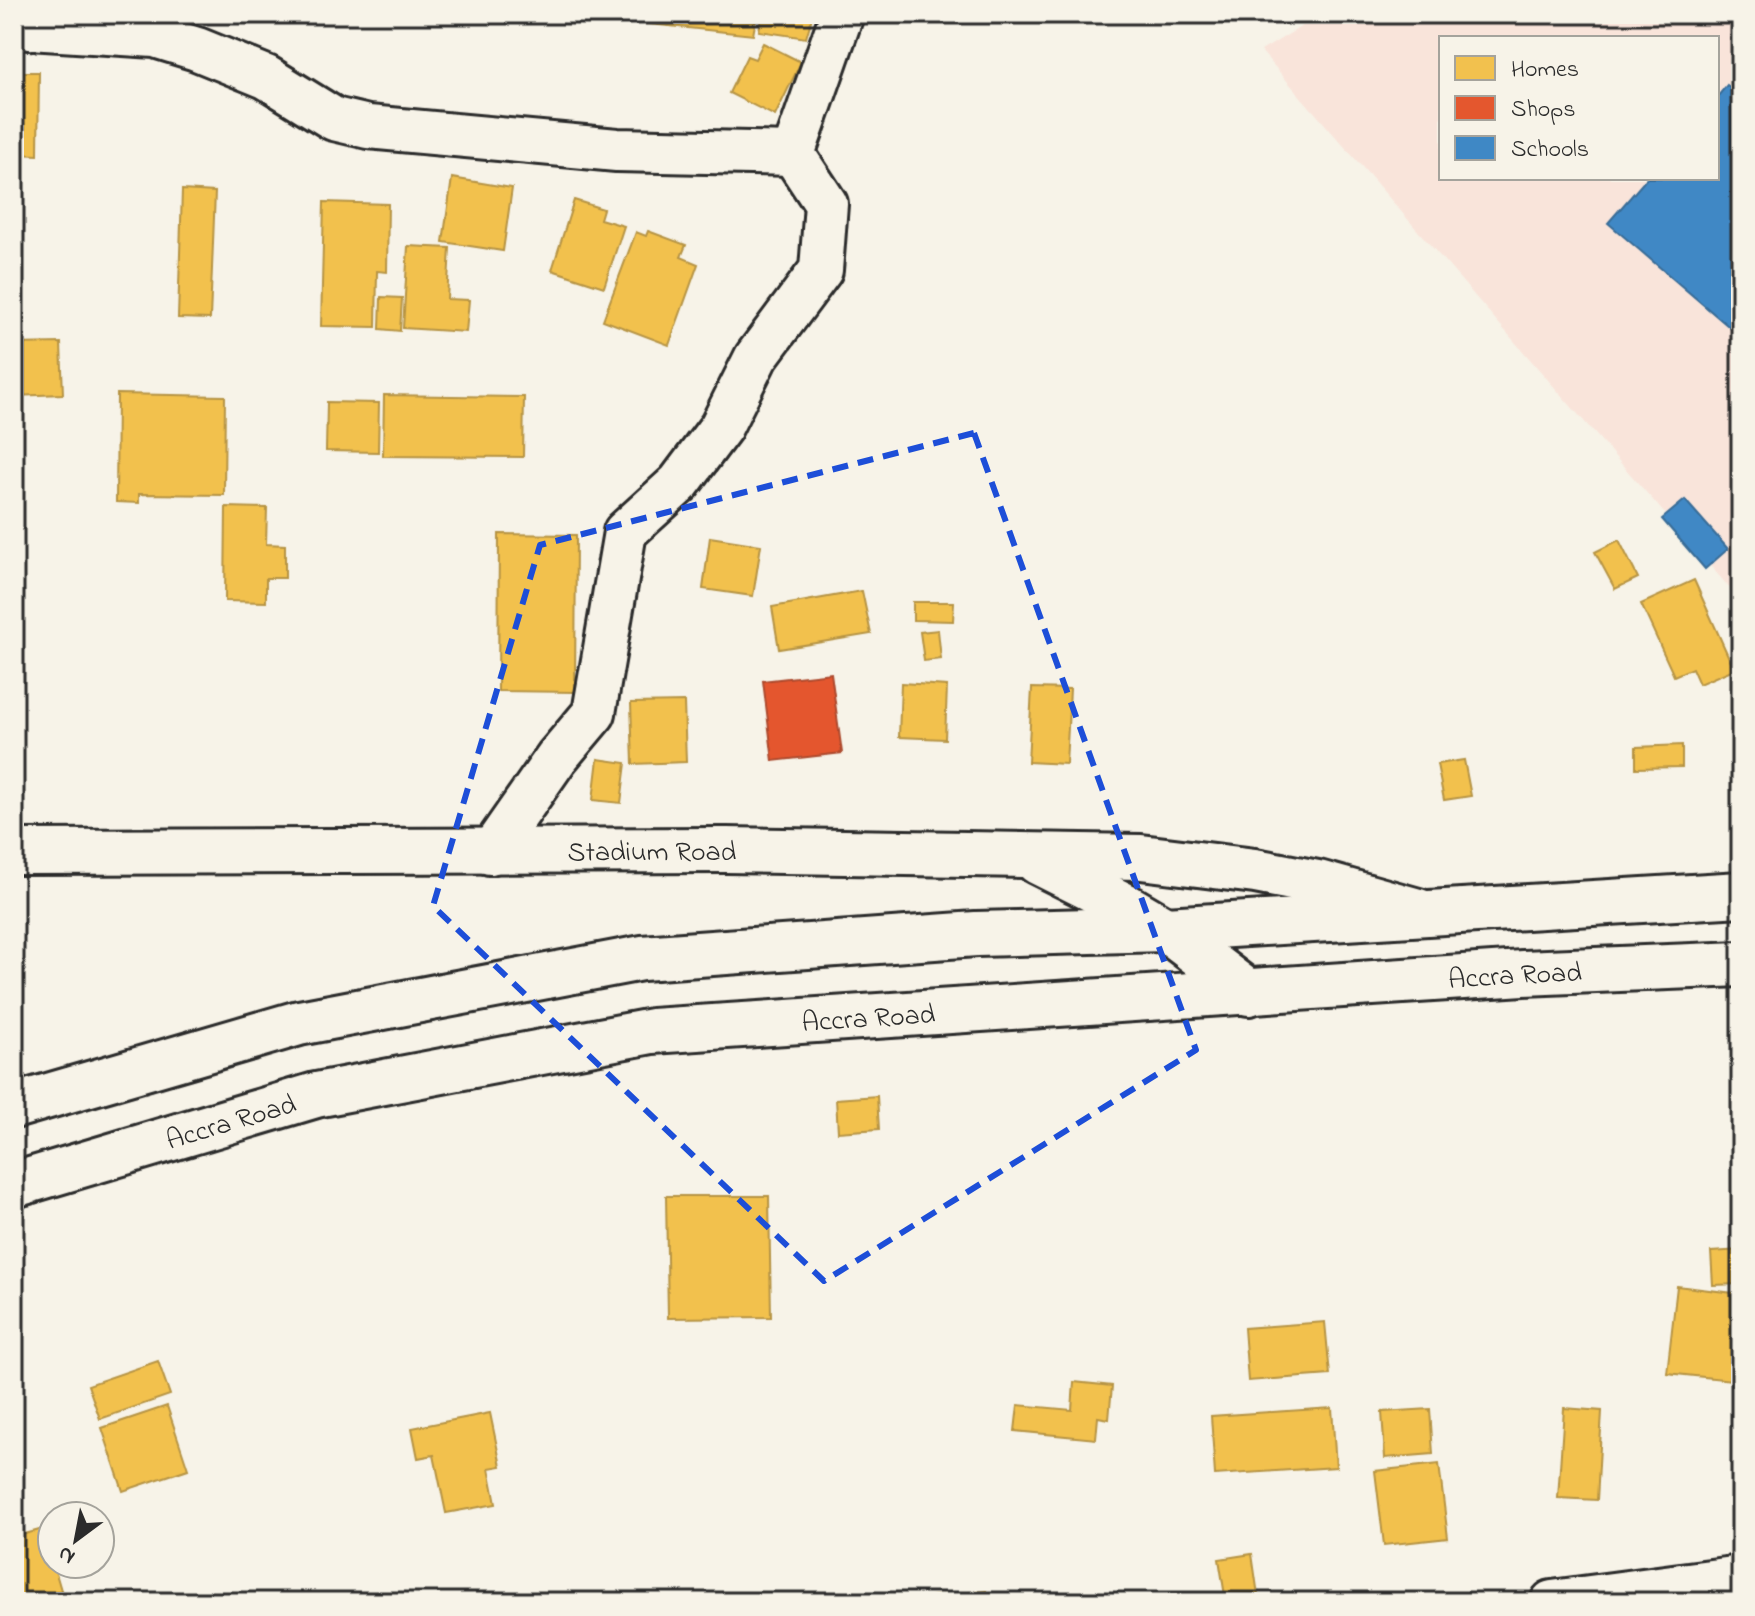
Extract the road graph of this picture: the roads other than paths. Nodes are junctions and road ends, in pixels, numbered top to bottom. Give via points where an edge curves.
1 (842, 14) edge
2 (14, 27) edge
3 (793, 154) junction
4 (14, 852) edge
5 (490, 853) junction
6 (1025, 856) junction
7 (1741, 894) edge
8 (1425, 914) junction
9 (1165, 929) junction
10 (1741, 964) edge
11 (1249, 993) junction
12 (14, 1106) edge
13 (14, 1185) edge
14 (1741, 1577) edge
15 (1552, 1602) edge

1 - 3 street
2 - 3 street via 155,36 266,77 334,119 368,127 617,150
3 - 5 street via 826,204 821,270 756,357 721,427 688,472 625,532 594,713
4 - 5 main road, Stadium Road
5 - 6 main road, Stadium Road via 727,850
6 - 8 main road via 1141,857 1255,871
6 - 9 main road, Stadium Road
7 - 8 main road
8 - 9 main road
9 - 11 main road, Stadium Road
9 - 12 main road via 976,934 642,958 299,1023
10 - 11 main road, Accra Road
11 - 13 main road, Accra Road via 652,1031 316,1095
14 - 15 street

